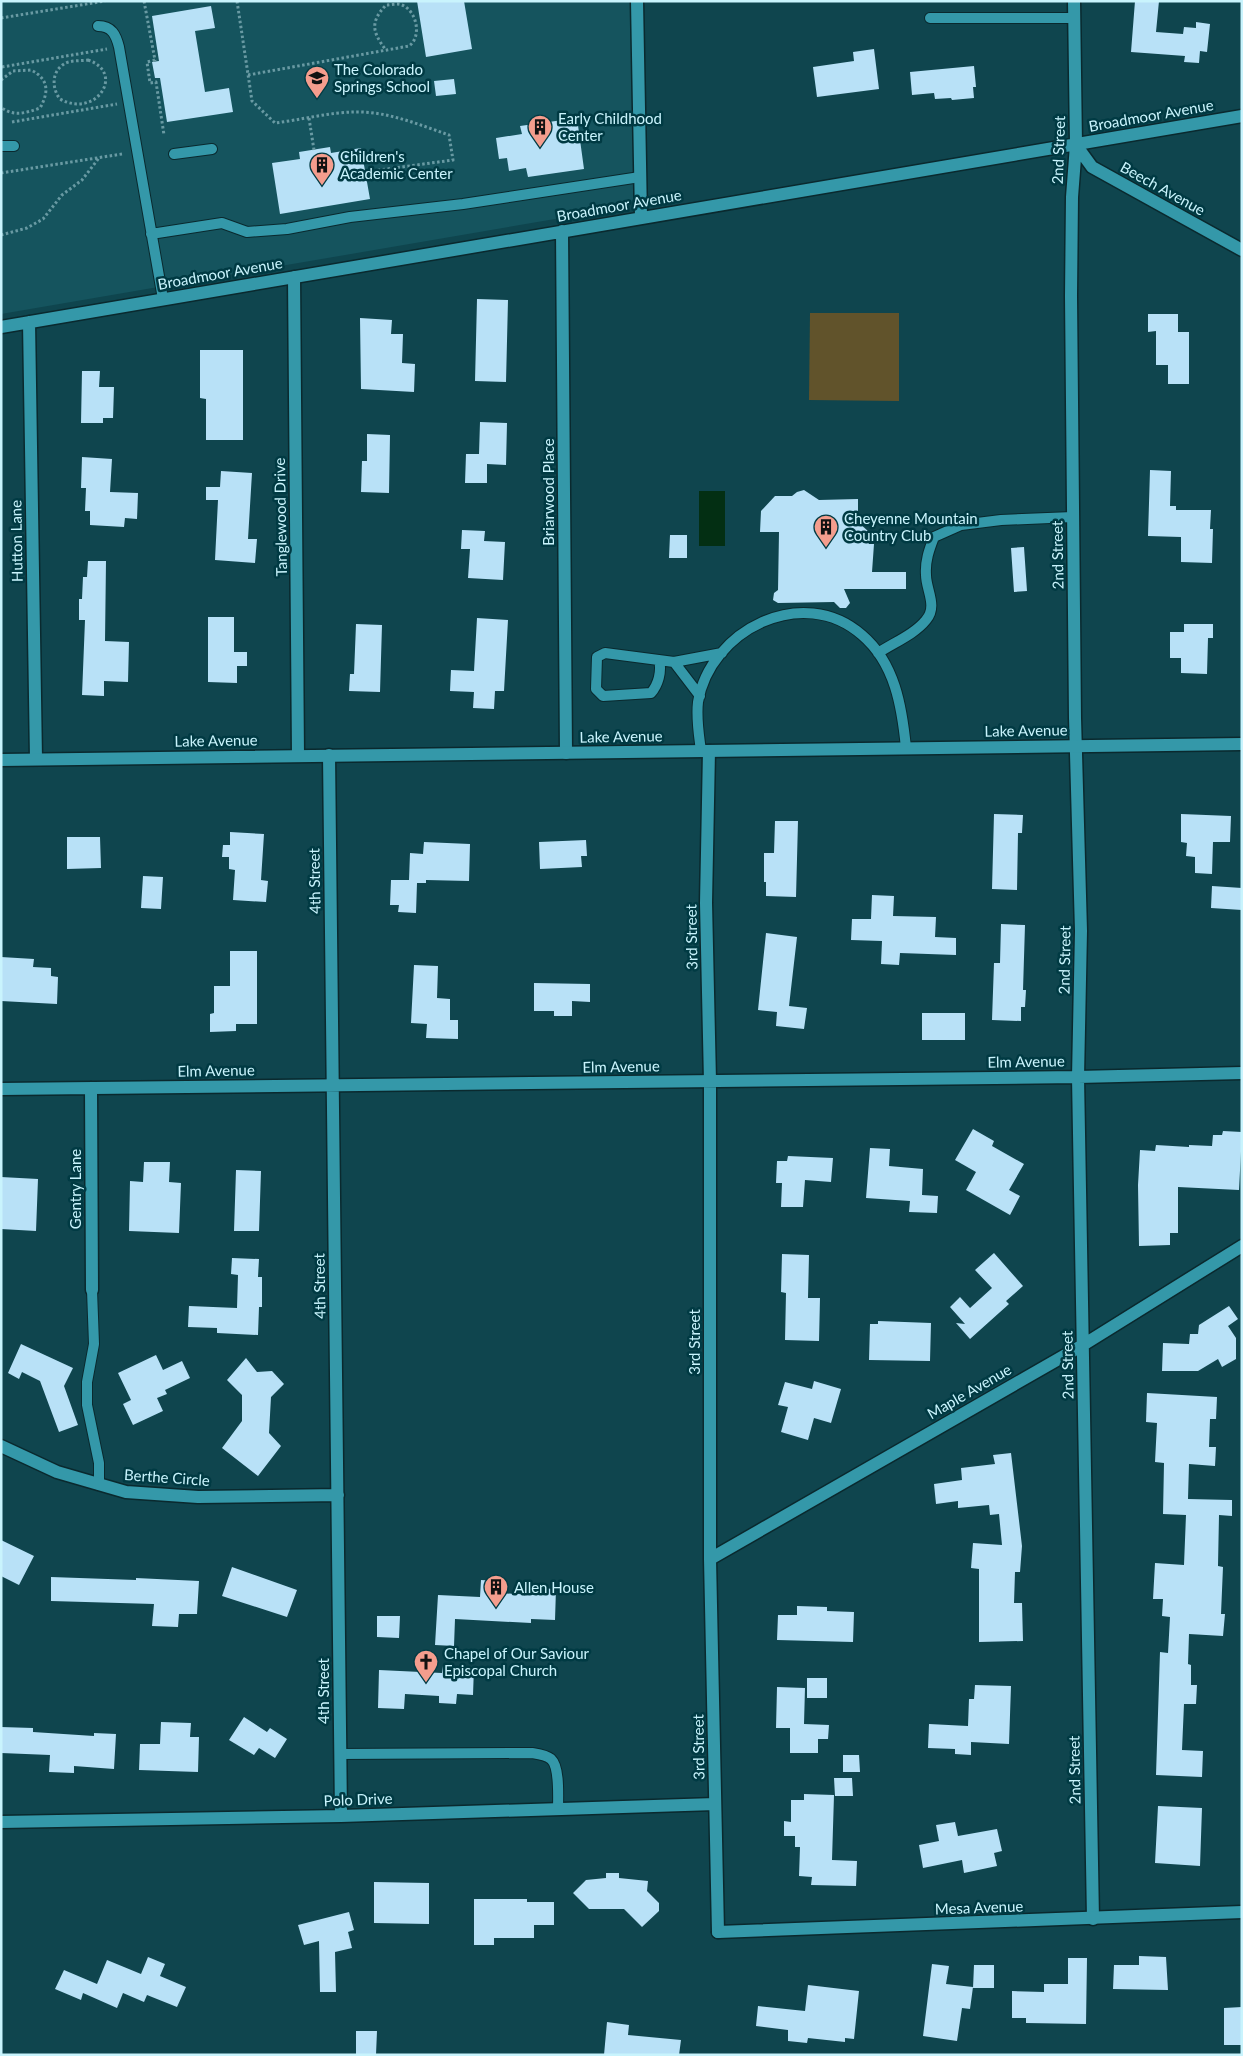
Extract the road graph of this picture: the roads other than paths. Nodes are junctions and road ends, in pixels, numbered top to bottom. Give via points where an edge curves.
1 (638, 1) edge
2 (1074, 1) edge
3 (930, 18) dead end
4 (1075, 18) junction
5 (98, 26) dead end
6 (1242, 116) edge
7 (1076, 145) junction
8 (1, 146) edge
9 (14, 146) dead end
10 (212, 148) dead end
11 (174, 154) dead end
12 (640, 177) junction
13 (641, 218) junction
14 (562, 231) junction
15 (152, 234) junction
16 (1242, 250) edge
17 (294, 278) junction
18 (163, 299) junction
19 (29, 322) junction
20 (1, 327) edge
21 (1073, 517) junction
22 (722, 653) junction
23 (878, 653) junction
24 (659, 660) junction
25 (674, 662) junction
26 (700, 696) junction
27 (1242, 744) edge
28 (1076, 745) junction
29 (906, 748) junction
30 (705, 751) junction
31 (566, 753) junction
32 (298, 755) junction
33 (330, 755) junction
34 (1, 760) edge
35 (36, 760) junction
36 (1242, 1073) edge
37 (1078, 1077) junction
38 (710, 1081) junction
39 (333, 1085) junction
40 (1, 1088) edge
41 (91, 1088) junction
42 (1242, 1246) edge
43 (92, 1290) joint
44 (1083, 1344) junction
45 (1, 1446) edge
46 (99, 1485) junction
47 (338, 1495) junction
48 (710, 1559) junction
49 (340, 1754) junction
50 (716, 1804) junction
51 (558, 1809) junction
52 (341, 1816) junction
53 (1, 1822) edge
54 (1242, 1912) edge
55 (1093, 1919) junction
56 (718, 1932) joint

1 - 12 street
2 - 4 street, 2nd Street
3 - 4 lane
4 - 7 street, 2nd Street
5 - 15 lane via 110,28 119,48
6 - 7 street, Broadmoor Avenue
7 - 13 street, Broadmoor Avenue
7 - 16 street, Beech Avenue via 1092,167
7 - 21 street, 2nd Street via 1071,277
8 - 9 lane
10 - 11 lane
12 - 13 street
12 - 15 lane via 350,217 287,229 247,232 222,223
13 - 14 street, Broadmoor Avenue
14 - 17 street, Broadmoor Avenue
14 - 31 street, Briarwood Place
15 - 18 lane
17 - 18 street, Broadmoor Avenue
17 - 32 street, Tanglewood Drive
18 - 19 street, Broadmoor Avenue
19 - 20 street, Broadmoor Avenue
19 - 35 street, Hutton Lane
21 - 23 lane via 961,525 934,537 926,556 931,598 926,620
21 - 28 street, 2nd Street
22 - 23 lane via 738,637 764,620 804,613 834,619 849,626 862,634
22 - 25 lane
22 - 26 lane via 707,676
23 - 29 lane via 894,683 904,722
24 - 24 lane via 605,653 597,657 596,689 603,696 651,693 657,686
24 - 25 lane
25 - 26 lane
26 - 30 lane via 698,726
27 - 28 street, Lake Avenue
28 - 29 street, Lake Avenue
28 - 37 street, 2nd Street via 1081,931
29 - 30 street, Lake Avenue
30 - 31 street, Lake Avenue
30 - 38 street, 3rd Street
31 - 33 street, Lake Avenue
32 - 33 street, Lake Avenue
32 - 35 street, Lake Avenue
33 - 39 street, 4th Street
34 - 35 street, Lake Avenue
36 - 37 street, Elm Avenue
37 - 38 street, Elm Avenue
37 - 44 street, 2nd Street
38 - 39 street, Elm Avenue
38 - 48 street, 3rd Street
39 - 41 street, Elm Avenue
39 - 47 street, 4th Street
40 - 41 street, Elm Avenue
41 - 43 street, Gentry Lane
42 - 44 street, Maple Avenue
43 - 46 lane via 94,1344 87,1382 87,1405 99,1463
44 - 48 street, Maple Avenue
44 - 55 street, 2nd Street
45 - 46 street, Berthe Circle via 57,1472
46 - 47 street, Berthe Circle via 161,1496
47 - 49 street, 4th Street
48 - 50 street, 3rd Street
49 - 51 lane via 542,1755 556,1766
49 - 52 street, 4th Street
50 - 51 street, Polo Drive
50 - 56 street, 3rd Street
51 - 52 street, Polo Drive
52 - 53 street, Polo Drive
54 - 55 street, Mesa Avenue
55 - 56 street, Mesa Avenue

